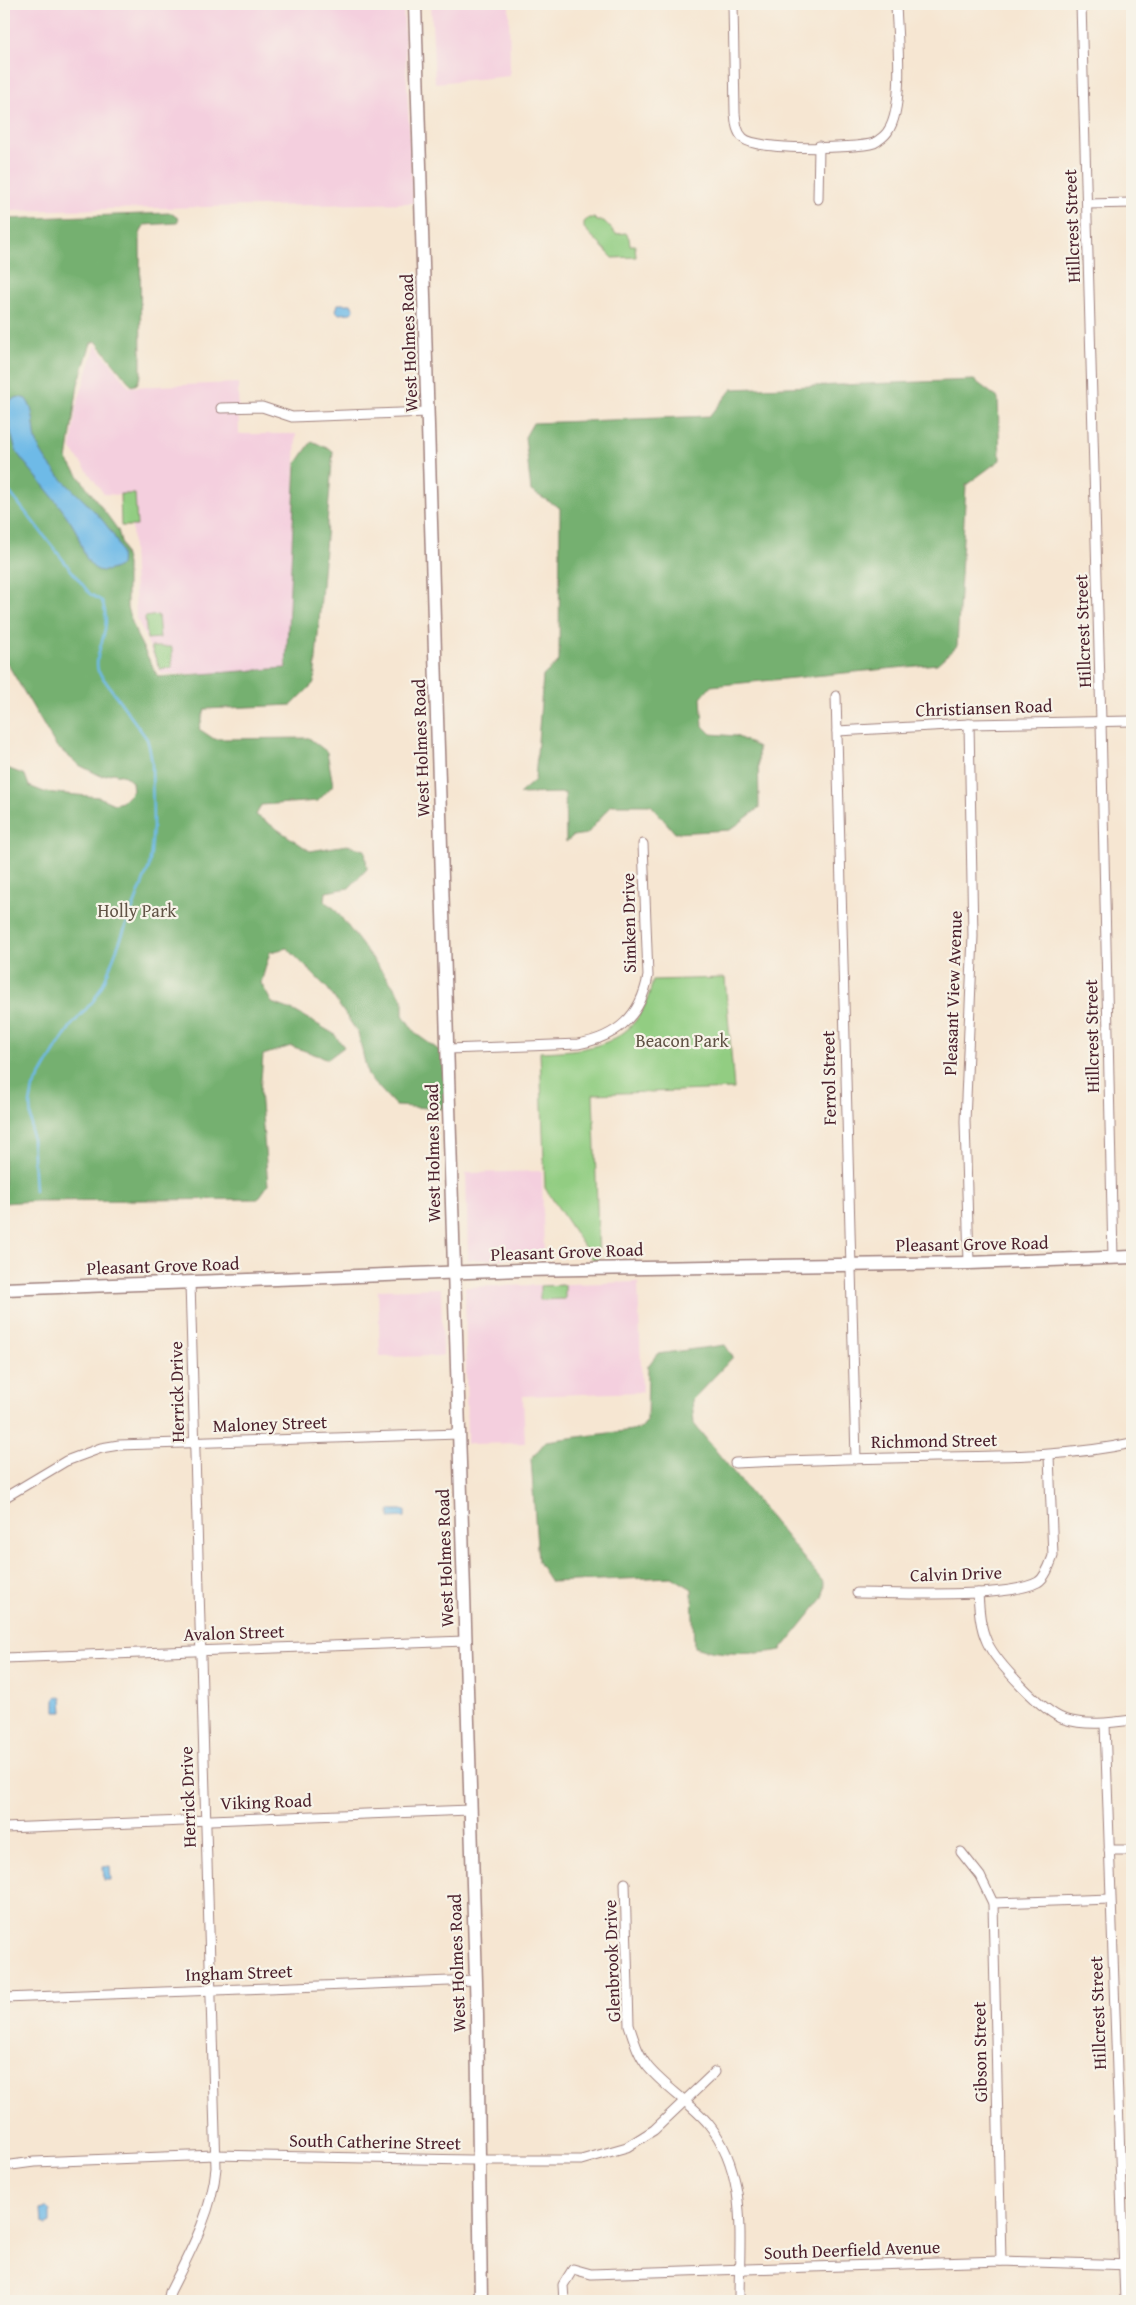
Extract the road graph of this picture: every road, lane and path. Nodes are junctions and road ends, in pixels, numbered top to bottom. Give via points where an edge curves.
1 (415, 4) edge
2 (733, 4) edge
3 (896, 4) edge
4 (1081, 4) edge
5 (818, 146) junction
6 (818, 199) dead end
7 (1132, 203) edge
8 (1087, 204) junction
9 (221, 408) dead end
10 (428, 412) junction
11 (836, 696) dead end
12 (1132, 720) edge
13 (1101, 721) junction
14 (969, 724) junction
15 (837, 732) junction
16 (643, 844) dead end
17 (448, 1049) junction
18 (1132, 1257) edge
19 (1113, 1258) junction
20 (850, 1263) junction
21 (969, 1263) junction
22 (454, 1273) junction
23 (190, 1283) junction
24 (4, 1289) edge
25 (459, 1434) junction
26 (194, 1443) junction
27 (1132, 1443) edge
28 (1049, 1456) junction
29 (856, 1459) junction
30 (735, 1463) dead end
31 (4, 1498) edge
32 (857, 1593) dead end
33 (978, 1593) junction
34 (465, 1641) junction
35 (199, 1651) junction
36 (4, 1658) edge
37 (1132, 1720) edge
38 (1105, 1724) junction
39 (470, 1810) junction
40 (205, 1821) junction
41 (4, 1828) edge
42 (1109, 1850) junction
43 (1132, 1850) edge
44 (961, 1852) dead end
45 (625, 1883) dead end
46 (1110, 1899) junction
47 (993, 1903) junction
48 (476, 1980) junction
49 (211, 1990) junction
50 (4, 1998) edge
51 (716, 2072) dead end
52 (685, 2101) junction
53 (215, 2155) junction
54 (480, 2160) junction
55 (4, 2166) edge
56 (1001, 2261) junction
57 (1128, 2265) edge
58 (739, 2271) junction
59 (168, 2301) edge
60 (481, 2301) edge
61 (564, 2301) edge
62 (739, 2301) edge
63 (1125, 2301) edge

1 - 10 street, West Holmes Road
2 - 5 street via 738,131 744,139 757,145 777,148
3 - 5 street via 898,98 895,120 887,133 874,143
4 - 8 street, Hillcrest Street
5 - 6 street
7 - 8 street
8 - 13 street, Hillcrest Street
9 - 10 street via 262,407 292,417
10 - 17 street, West Holmes Road
11 - 15 street, Ferrol Street
12 - 13 street, Christiansen Road
13 - 14 street, Christiansen Road
13 - 19 street, Hillcrest Street
14 - 15 street, Christiansen Road
14 - 21 street, Pleasant View Avenue via 973,936 965,1121
15 - 20 street, Ferrol Street
16 - 17 street, Simken Drive via 648,976 644,994 625,1024 610,1034 578,1044
17 - 22 street, West Holmes Road
18 - 19 street, Pleasant Grove Road
19 - 21 street, Pleasant Grove Road
20 - 21 street, Pleasant Grove Road
20 - 22 street, Pleasant Grove Road
20 - 29 street, Ferrol Street
22 - 23 street, Pleasant Grove Road
22 - 25 street, West Holmes Road
23 - 24 street, Pleasant Grove Road
23 - 26 street, Herrick Drive
25 - 26 street, Maloney Street
25 - 34 street, West Holmes Road
26 - 31 street, Maloney Street via 100,1448 66,1461
26 - 35 street, Herrick Drive
27 - 28 street, Richmond Street
28 - 29 street, Richmond Street
28 - 33 street, Calvin Drive via 1053,1556 1049,1568 1040,1581 1024,1587
29 - 30 street, Richmond Street
32 - 33 street, Calvin Drive
33 - 38 street via 980,1618 987,1642 1032,1697 1065,1719
34 - 35 street, Avalon Street
34 - 39 street, West Holmes Road
35 - 36 street, Avalon Street
35 - 40 street, Herrick Drive
37 - 38 street
38 - 42 street, Hillcrest Street
39 - 40 street, Viking Road
39 - 48 street, West Holmes Road
40 - 41 street, Viking Road
40 - 49 street, Herrick Drive
42 - 43 street
42 - 46 street, Hillcrest Street
44 - 47 street, Gibson Street via 980,1876
45 - 52 street, Glenbrook Drive via 629,2025 636,2047 648,2067
46 - 47 street
46 - 57 street, Hillcrest Street
47 - 56 street, Gibson Street
48 - 49 street, Ingham Street
48 - 54 street, West Holmes Road
49 - 50 street, Ingham Street
49 - 53 street, Herrick Drive
51 - 52 street, South Catherine Street
52 - 54 street, South Catherine Street via 654,2130 627,2148 605,2155 581,2160
52 - 58 street, Glenbrook Drive via 723,2145 734,2171 739,2198
53 - 54 street, South Catherine Street
53 - 55 street, South Catherine Street
53 - 59 street, Herrick Drive via 214,2193
54 - 60 street, West Holmes Road
56 - 57 street, South Deerfield Avenue
56 - 58 street, South Deerfield Avenue
57 - 63 street, Hillcrest Street
58 - 61 street, South Deerfield Avenue via 591,2274 573,2269 563,2285
58 - 62 street, Glenbrook Drive

